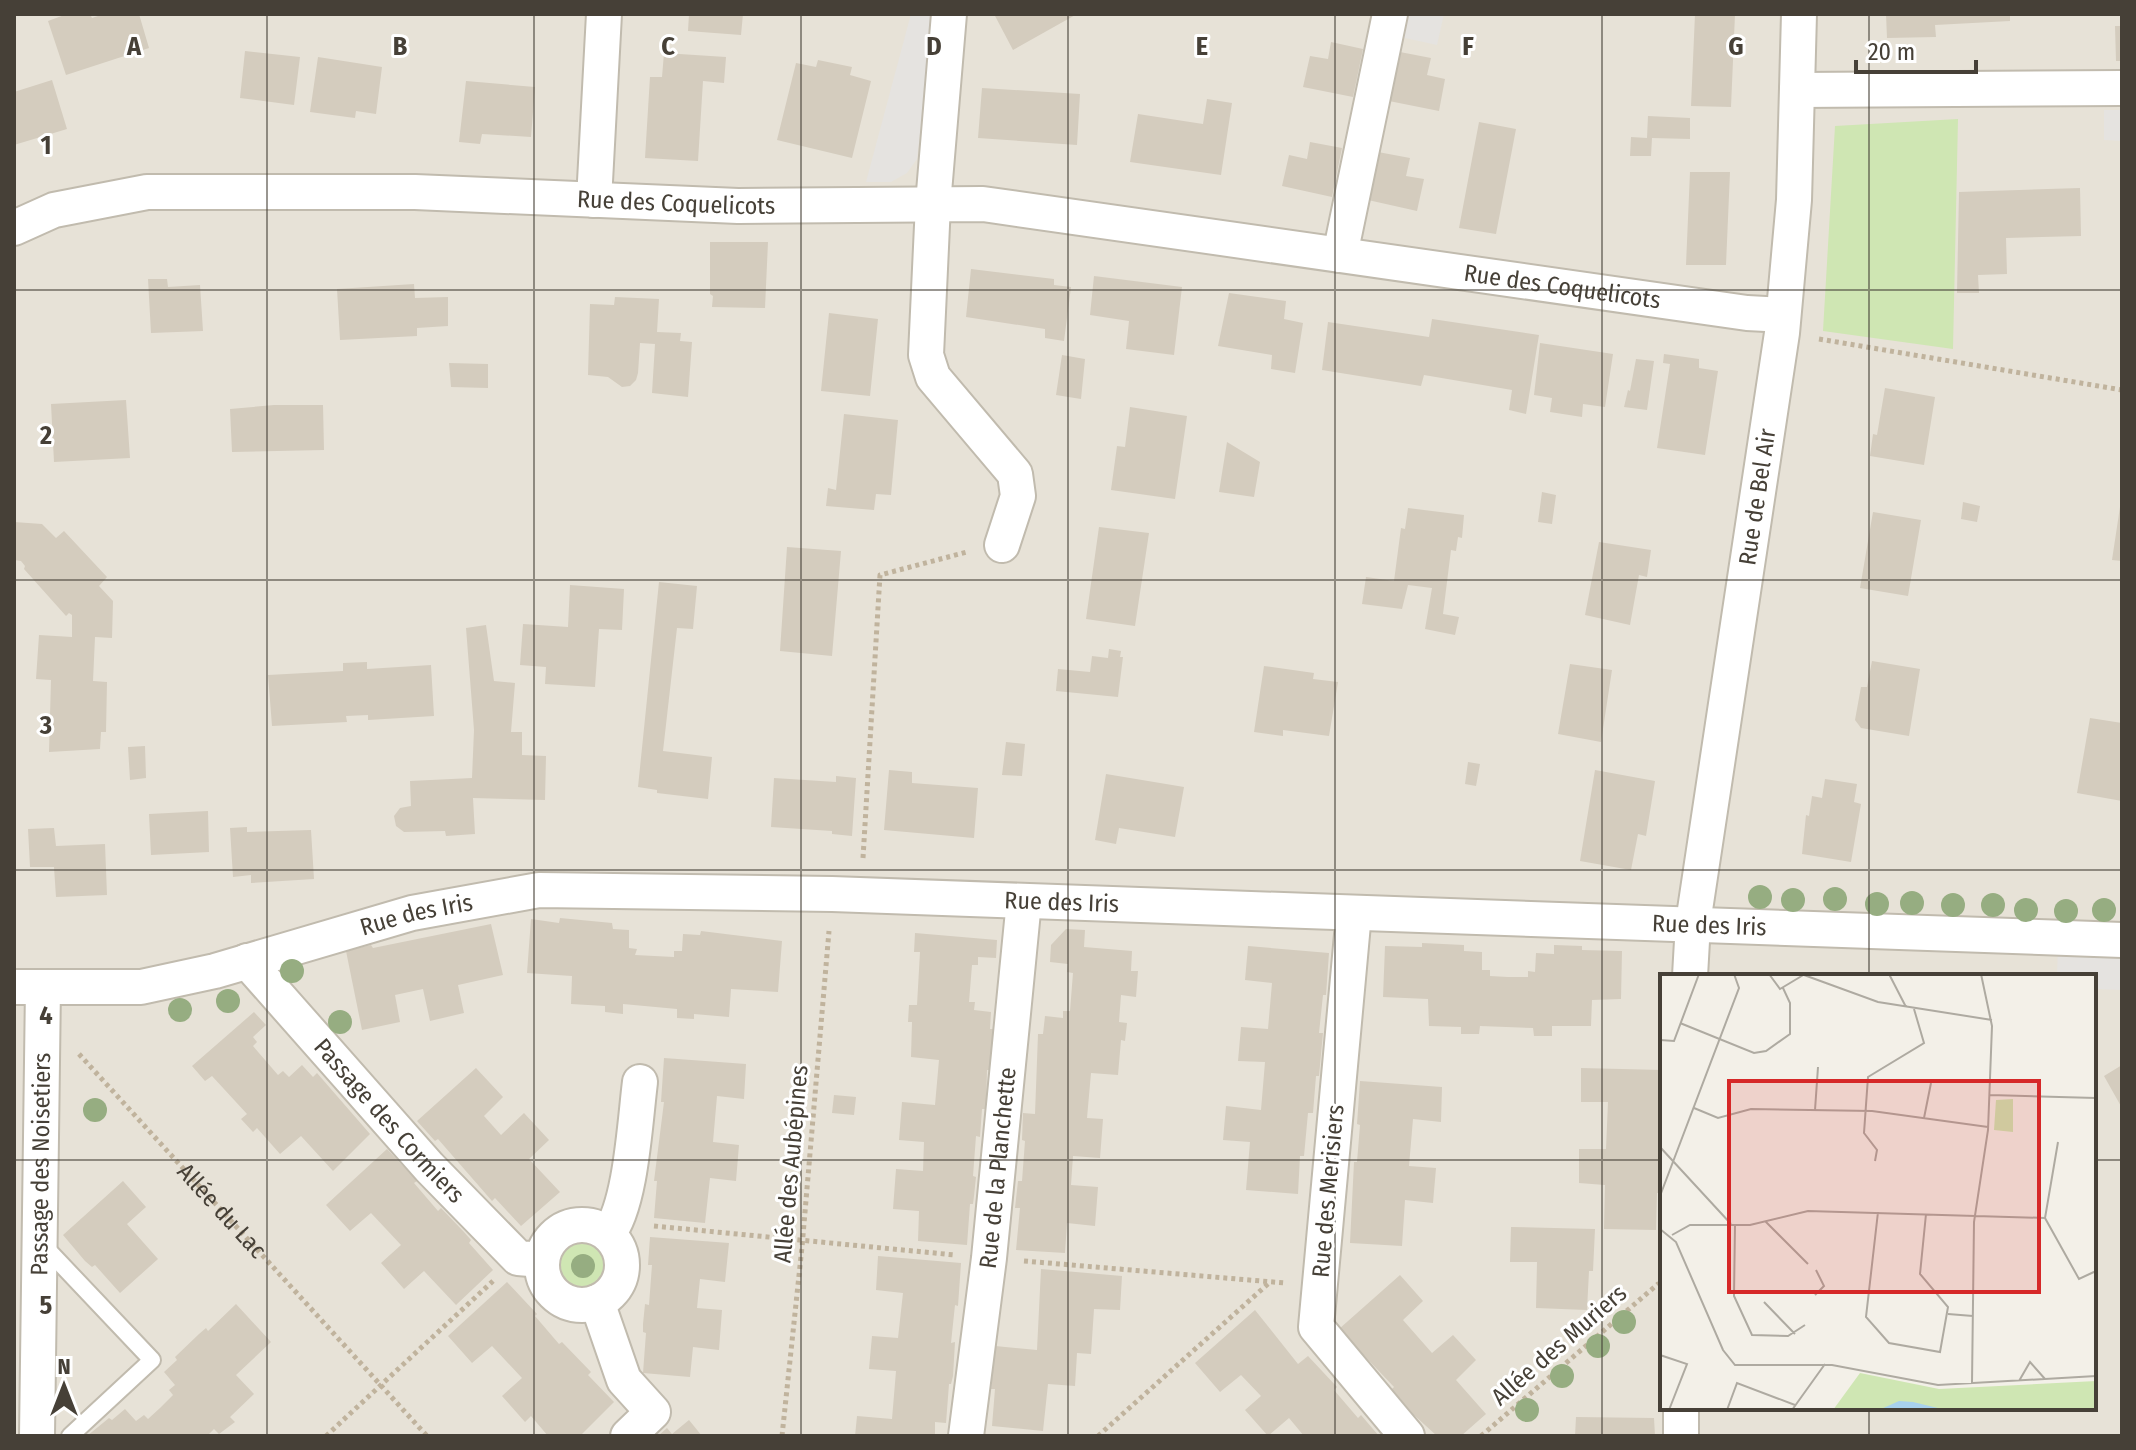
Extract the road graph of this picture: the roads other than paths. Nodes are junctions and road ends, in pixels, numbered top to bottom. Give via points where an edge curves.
1 (604, 14) edge
2 (949, 14) edge
3 (1390, 14) edge
4 (1799, 14) edge
5 (2122, 88) edge
6 (1797, 90) junction
7 (594, 200) junction
8 (933, 204) junction
9 (14, 228) edge
10 (1340, 255) junction
11 (1783, 324) junction
12 (1002, 545) road end
13 (1024, 901) junction
14 (1354, 913) junction
15 (1693, 923) junction
16 (2122, 940) edge
17 (247, 961) junction
18 (1690, 974) edge
19 (25, 993) edge
20 (640, 1082) dead end
21 (612, 1228) junction
22 (39, 1241) junction
23 (530, 1259) junction
24 (597, 1302) junction
25 (1681, 1410) edge
26 (37, 1436) edge
27 (70, 1436) edge
28 (628, 1436) edge
29 (966, 1436) edge
30 (1407, 1436) edge
31 (1681, 1436) edge

1 - 7 street
2 - 8 street
3 - 10 street
4 - 6 street, Rue de Bel Air
5 - 6 street
6 - 11 street, Rue de Bel Air
7 - 8 street, Rue des Coquelicots via 738,206
7 - 9 street, Rue des Coquelicots via 415,192 147,192 54,210
8 - 10 street, Rue des Coquelicots via 983,204
8 - 12 street via 926,355 933,377 1015,474 1018,496
10 - 11 street, Rue des Coquelicots via 1747,313
11 - 15 street, Rue de Bel Air
13 - 14 street, Rue des Iris
13 - 17 street, Rue des Iris via 539,890 412,913
13 - 29 street, Rue de la Planchette
14 - 15 street, Rue des Iris
14 - 30 street, Rue des Merisiers via 1316,1327
15 - 16 street, Rue des Iris
15 - 18 street, Rue de Bel Air
17 - 19 street, Rue des Iris via 141,987
17 - 23 street, Passage des Cormiers via 429,1167
19 - 22 street, Passage des Noisetiers
20 - 21 street via 630,1161
21 - 23 street via 573,1226
21 - 24 street via 622,1271 609,1295
22 - 26 street, Passage des Noisetiers
22 - 27 lane via 152,1360
23 - 24 street, Passage des Cormiers via 558,1297 583,1305
24 - 28 street via 624,1380 653,1412
25 - 31 street

